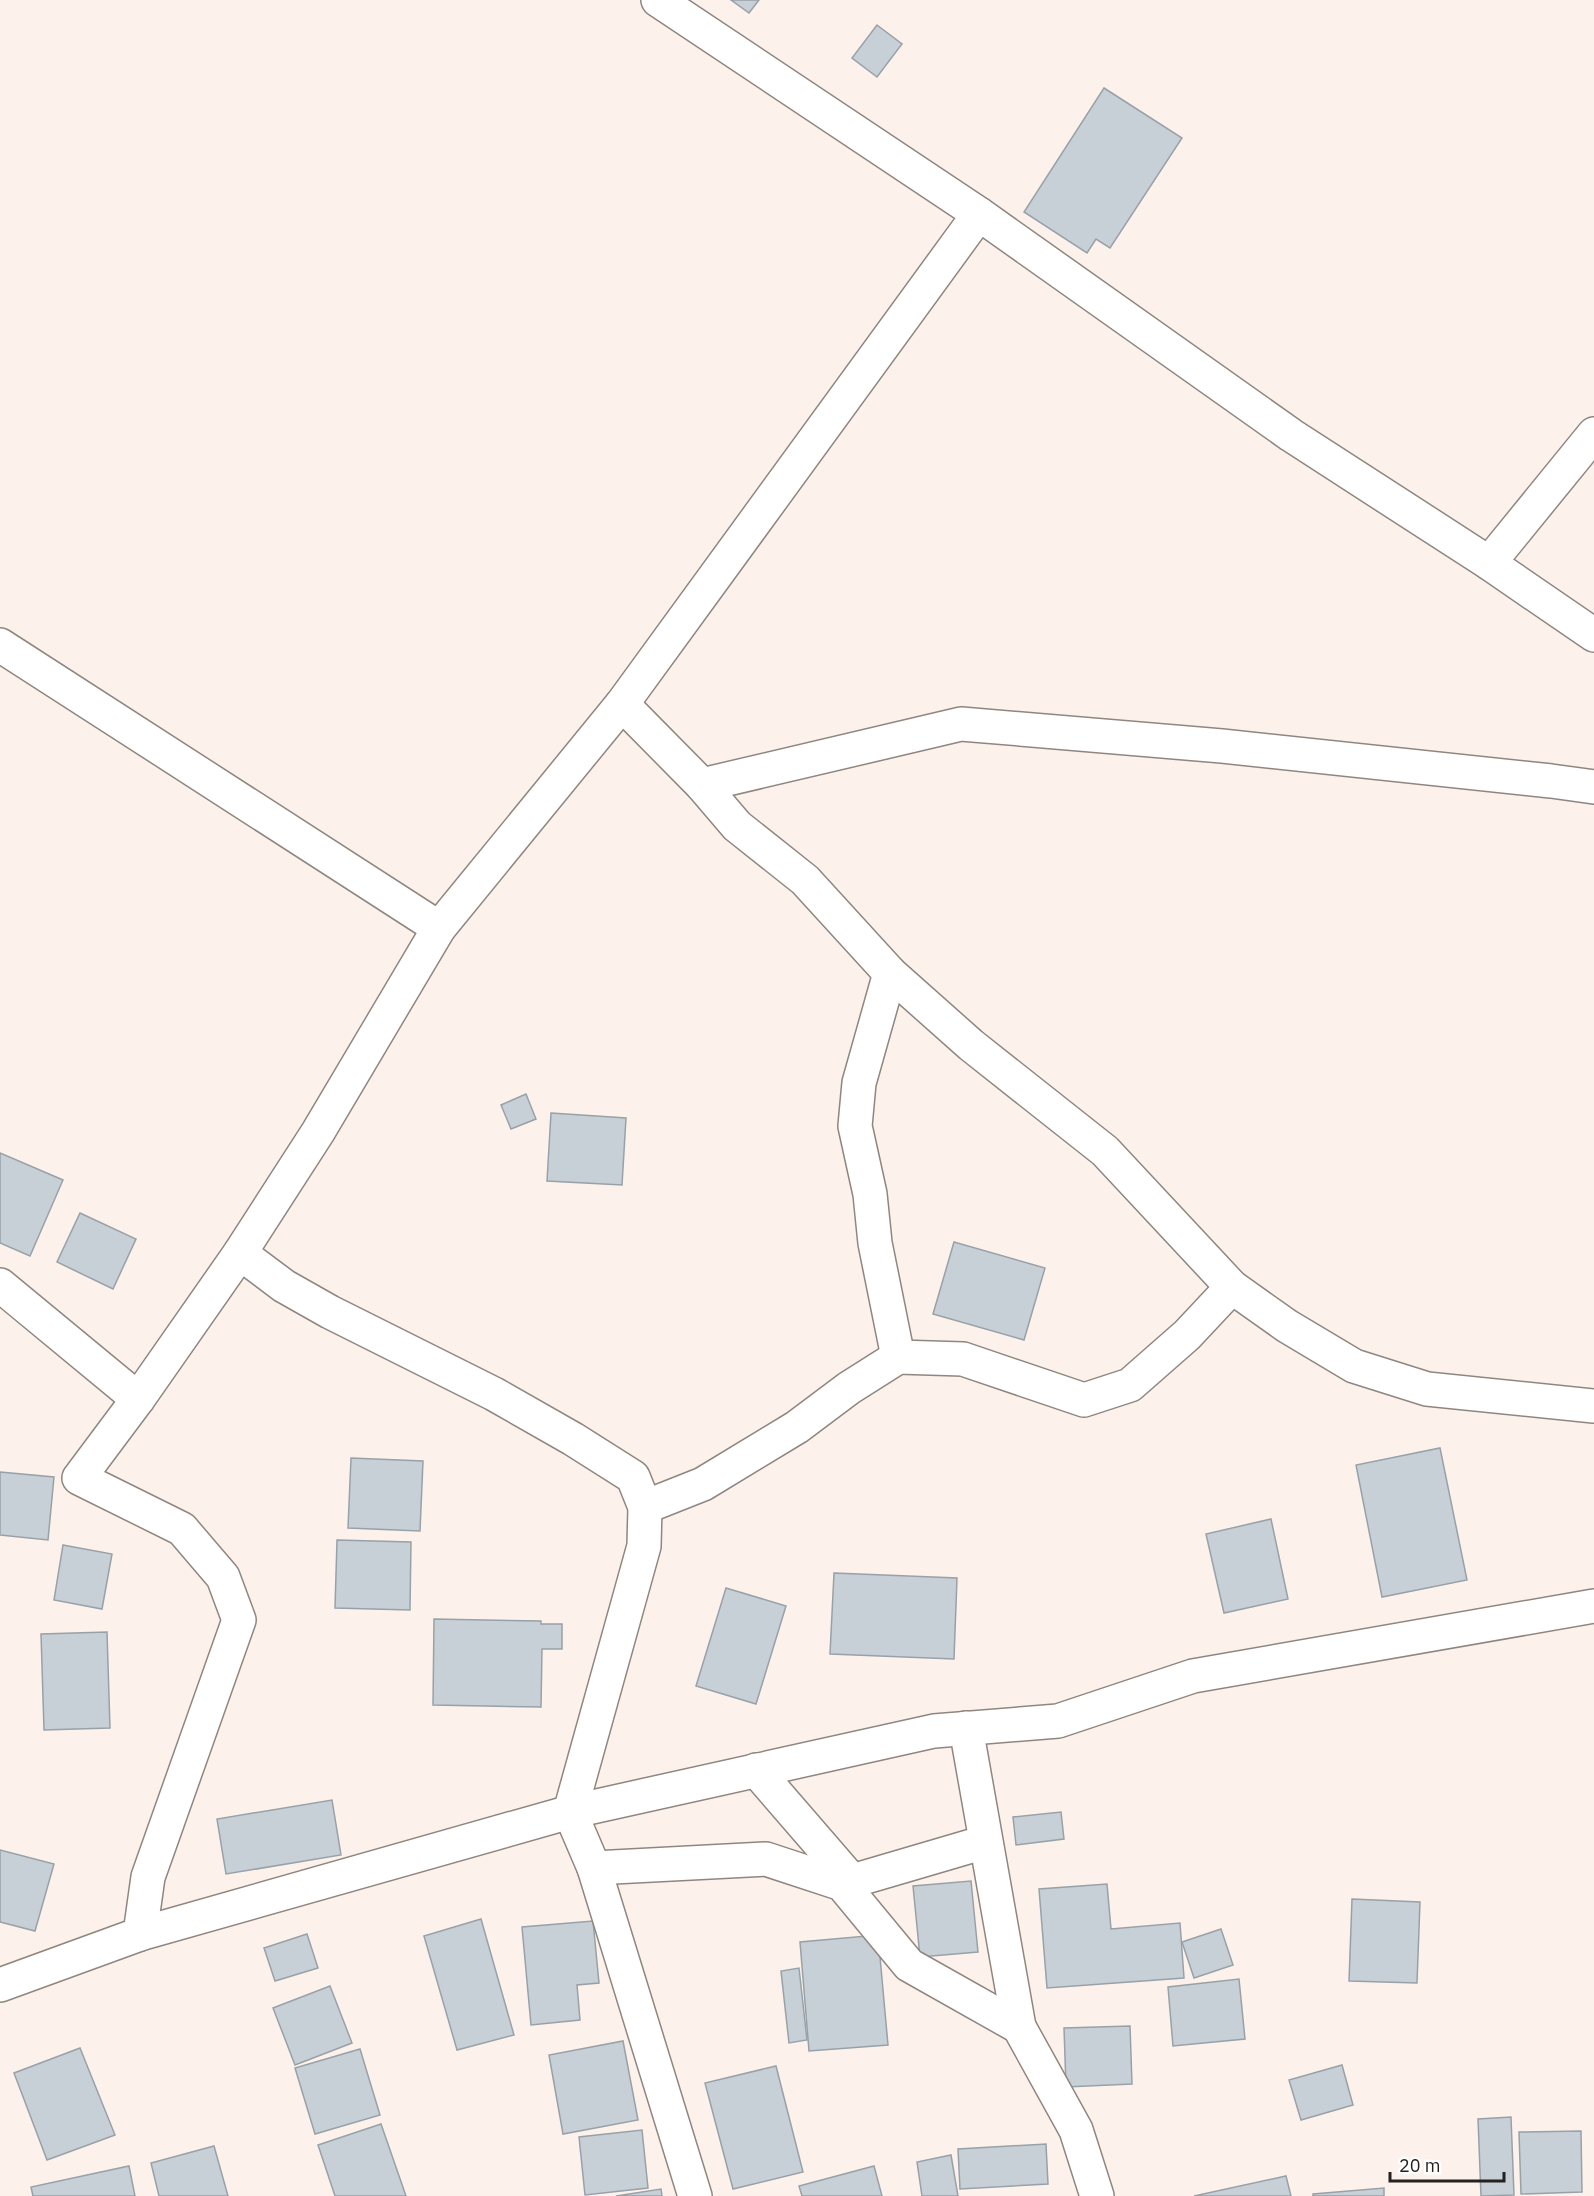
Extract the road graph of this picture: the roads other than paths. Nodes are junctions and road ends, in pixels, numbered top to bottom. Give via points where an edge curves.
1 (658, 0) edge
2 (979, 214) junction
3 (1594, 434) edge
4 (1489, 563) junction
5 (1594, 635) edge
6 (0, 645) edge
7 (622, 704) junction
8 (702, 785) junction
9 (1594, 787) edge
10 (439, 928) junction
11 (890, 973) junction
12 (240, 1253) junction
13 (0, 1285) edge
14 (1232, 1287) junction
15 (898, 1358) junction
16 (138, 1399) junction
17 (1594, 1406) edge
18 (645, 1507) junction
19 (1594, 1606) edge
20 (966, 1728) junction
21 (756, 1770) junction
22 (570, 1812) junction
23 (985, 1842) junction
24 (594, 1868) junction
25 (847, 1883) junction
26 (140, 1934) junction
27 (0, 1985) edge
28 (1019, 2027) junction
29 (695, 2196) edge
30 (1097, 2196) edge

1 - 2 street
2 - 4 street via 1291,435
2 - 7 street
3 - 4 street
4 - 5 street
6 - 10 street
7 - 8 street
7 - 10 street
8 - 9 street via 961,724 1222,746
8 - 11 street via 737,826 805,880
10 - 12 street via 318,1132
11 - 14 street via 971,1045 1105,1151
11 - 15 street via 859,1083 855,1126
12 - 16 street
12 - 18 street via 284,1286 330,1312 494,1394 583,1445 633,1477
13 - 16 street
14 - 15 street via 1187,1335 1130,1385 1084,1400 963,1359
14 - 17 street via 1354,1366 1427,1389
15 - 18 street via 797,1427 703,1484
16 - 26 street via 79,1478 182,1529 223,1577 239,1620 148,1877
18 - 22 street via 644,1546
19 - 20 street via 1193,1676 1058,1721
20 - 21 street via 934,1731
20 - 23 street
21 - 22 street
21 - 25 street
22 - 24 street
22 - 26 street
23 - 25 street
23 - 28 street
24 - 25 street via 766,1858
24 - 29 street
25 - 28 street via 909,1965
26 - 27 street
28 - 30 street via 1076,2130

